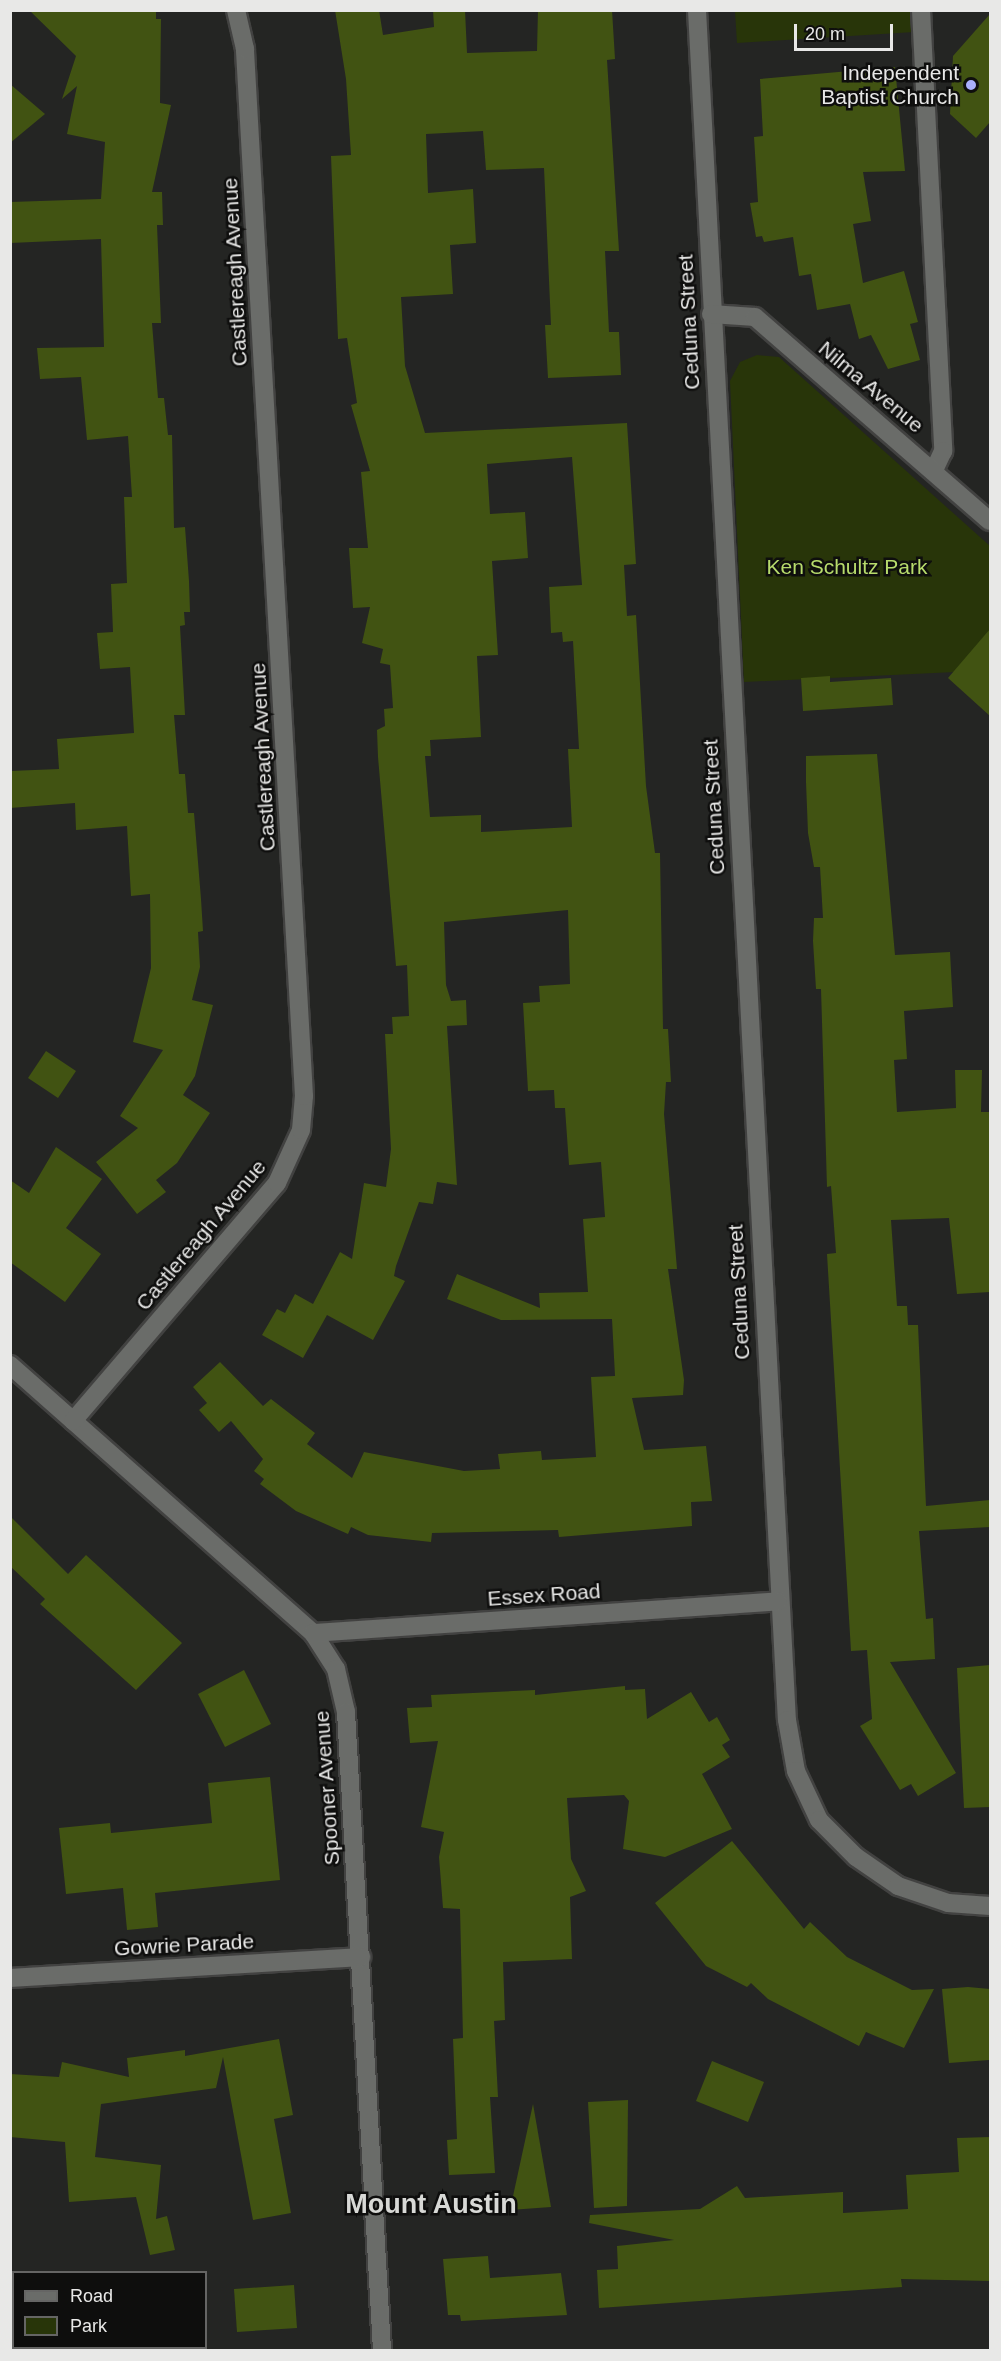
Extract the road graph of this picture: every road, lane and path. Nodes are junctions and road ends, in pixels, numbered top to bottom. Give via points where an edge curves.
1 (236, 10) edge
2 (697, 10) edge
3 (921, 10) edge
4 (711, 314) junction
5 (934, 470) junction
6 (990, 521) edge
7 (10, 1365) edge
8 (73, 1421) junction
9 (778, 1601) junction
10 (313, 1633) junction
11 (990, 1906) edge
12 (360, 1958) junction
13 (10, 1977) edge
14 (382, 2350) edge

1 - 8 street, Castlereagh Avenue via 245,49 304,1096 301,1130 277,1183
2 - 4 street, Ceduna Street
3 - 5 street via 943,451
4 - 5 street, Nilma Avenue via 755,317
4 - 9 street, Ceduna Street
5 - 6 street, Nilma Avenue
7 - 8 street, Spooner Avenue
8 - 10 street, Spooner Avenue
9 - 10 street, Essex Road
9 - 11 street, Ceduna Street via 796,1771 819,1820 856,1857 898,1886 948,1903
10 - 12 street, Spooner Avenue via 336,1669 346,1712
12 - 13 street, Gowrie Parade
12 - 14 street, Spooner Avenue

